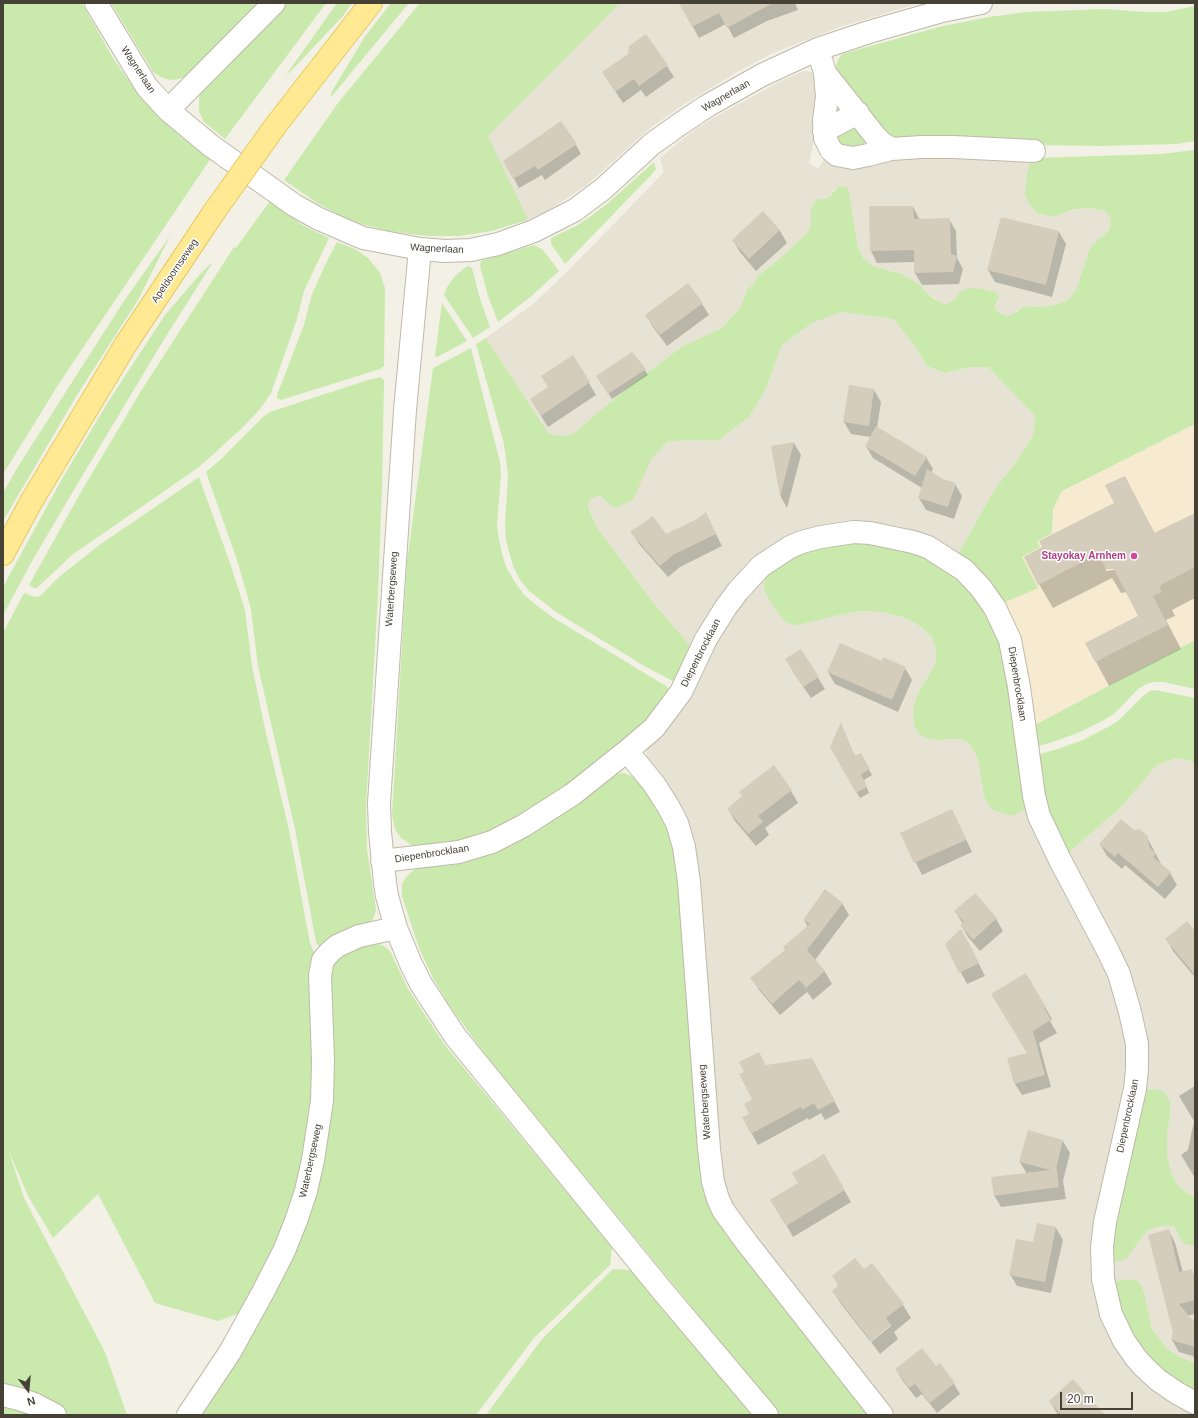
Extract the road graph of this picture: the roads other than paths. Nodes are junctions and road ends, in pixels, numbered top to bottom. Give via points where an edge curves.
1 (96, 3) edge
2 (274, 3) edge
3 (371, 3) edge
4 (981, 3) edge
5 (818, 49) junction
6 (825, 73) junction
7 (168, 110) junction
8 (858, 114) junction
9 (824, 131) junction
10 (891, 149) junction
11 (1034, 152) dead end
12 (420, 249) junction
13 (3, 554) edge
14 (627, 751) junction
15 (382, 861) junction
16 (396, 928) junction
17 (3, 1395) edge
18 (1195, 1402) edge
19 (55, 1415) edge
20 (188, 1415) edge
21 (767, 1415) edge
22 (882, 1415) edge

1 - 7 street, Wagnerlaan via 147,87
2 - 7 street
3 - 13 main road, Apeldoornseweg, bridge via 276,125 214,212 126,344 31,502
4 - 5 street, Wagnerlaan via 942,11
5 - 6 street
5 - 12 street, Wagnerlaan via 762,75 707,106 652,144 603,189 575,210 551,223 525,235 471,250
6 - 8 street
6 - 9 street via 827,96
7 - 12 street, Wagnerlaan via 210,145 294,205 317,218 363,238
8 - 9 street
8 - 10 street via 882,143
9 - 10 street via 831,150 846,157 853,158
10 - 11 street via 953,147
12 - 15 street, Waterbergseweg via 405,410 383,721 378,803
14 - 15 street, Diepenbrocklaan via 573,794 523,826 492,842 459,852
14 - 18 street, Diepenbrocklaan via 654,728 681,692 715,622 738,591 760,566 802,542 854,532 902,539 928,548 946,558 964,570 981,588 995,608 1010,640 1039,816 1119,974 1137,1044 1135,1089 1105,1222 1102,1247 1103,1279 1108,1303 1118,1328 1136,1358 1158,1380
14 - 22 street, Waterbergseweg via 654,784 678,823 688,864 708,1149 718,1199 747,1243
15 - 16 street, Waterbergseweg via 387,896
16 - 20 street, Waterbergseweg via 359,936 337,946 323,960 320,975 322,1101 306,1191 284,1251 260,1298 230,1352
16 - 21 street, Waterbergseweg via 421,984 455,1036
17 - 19 street via 19,1399

